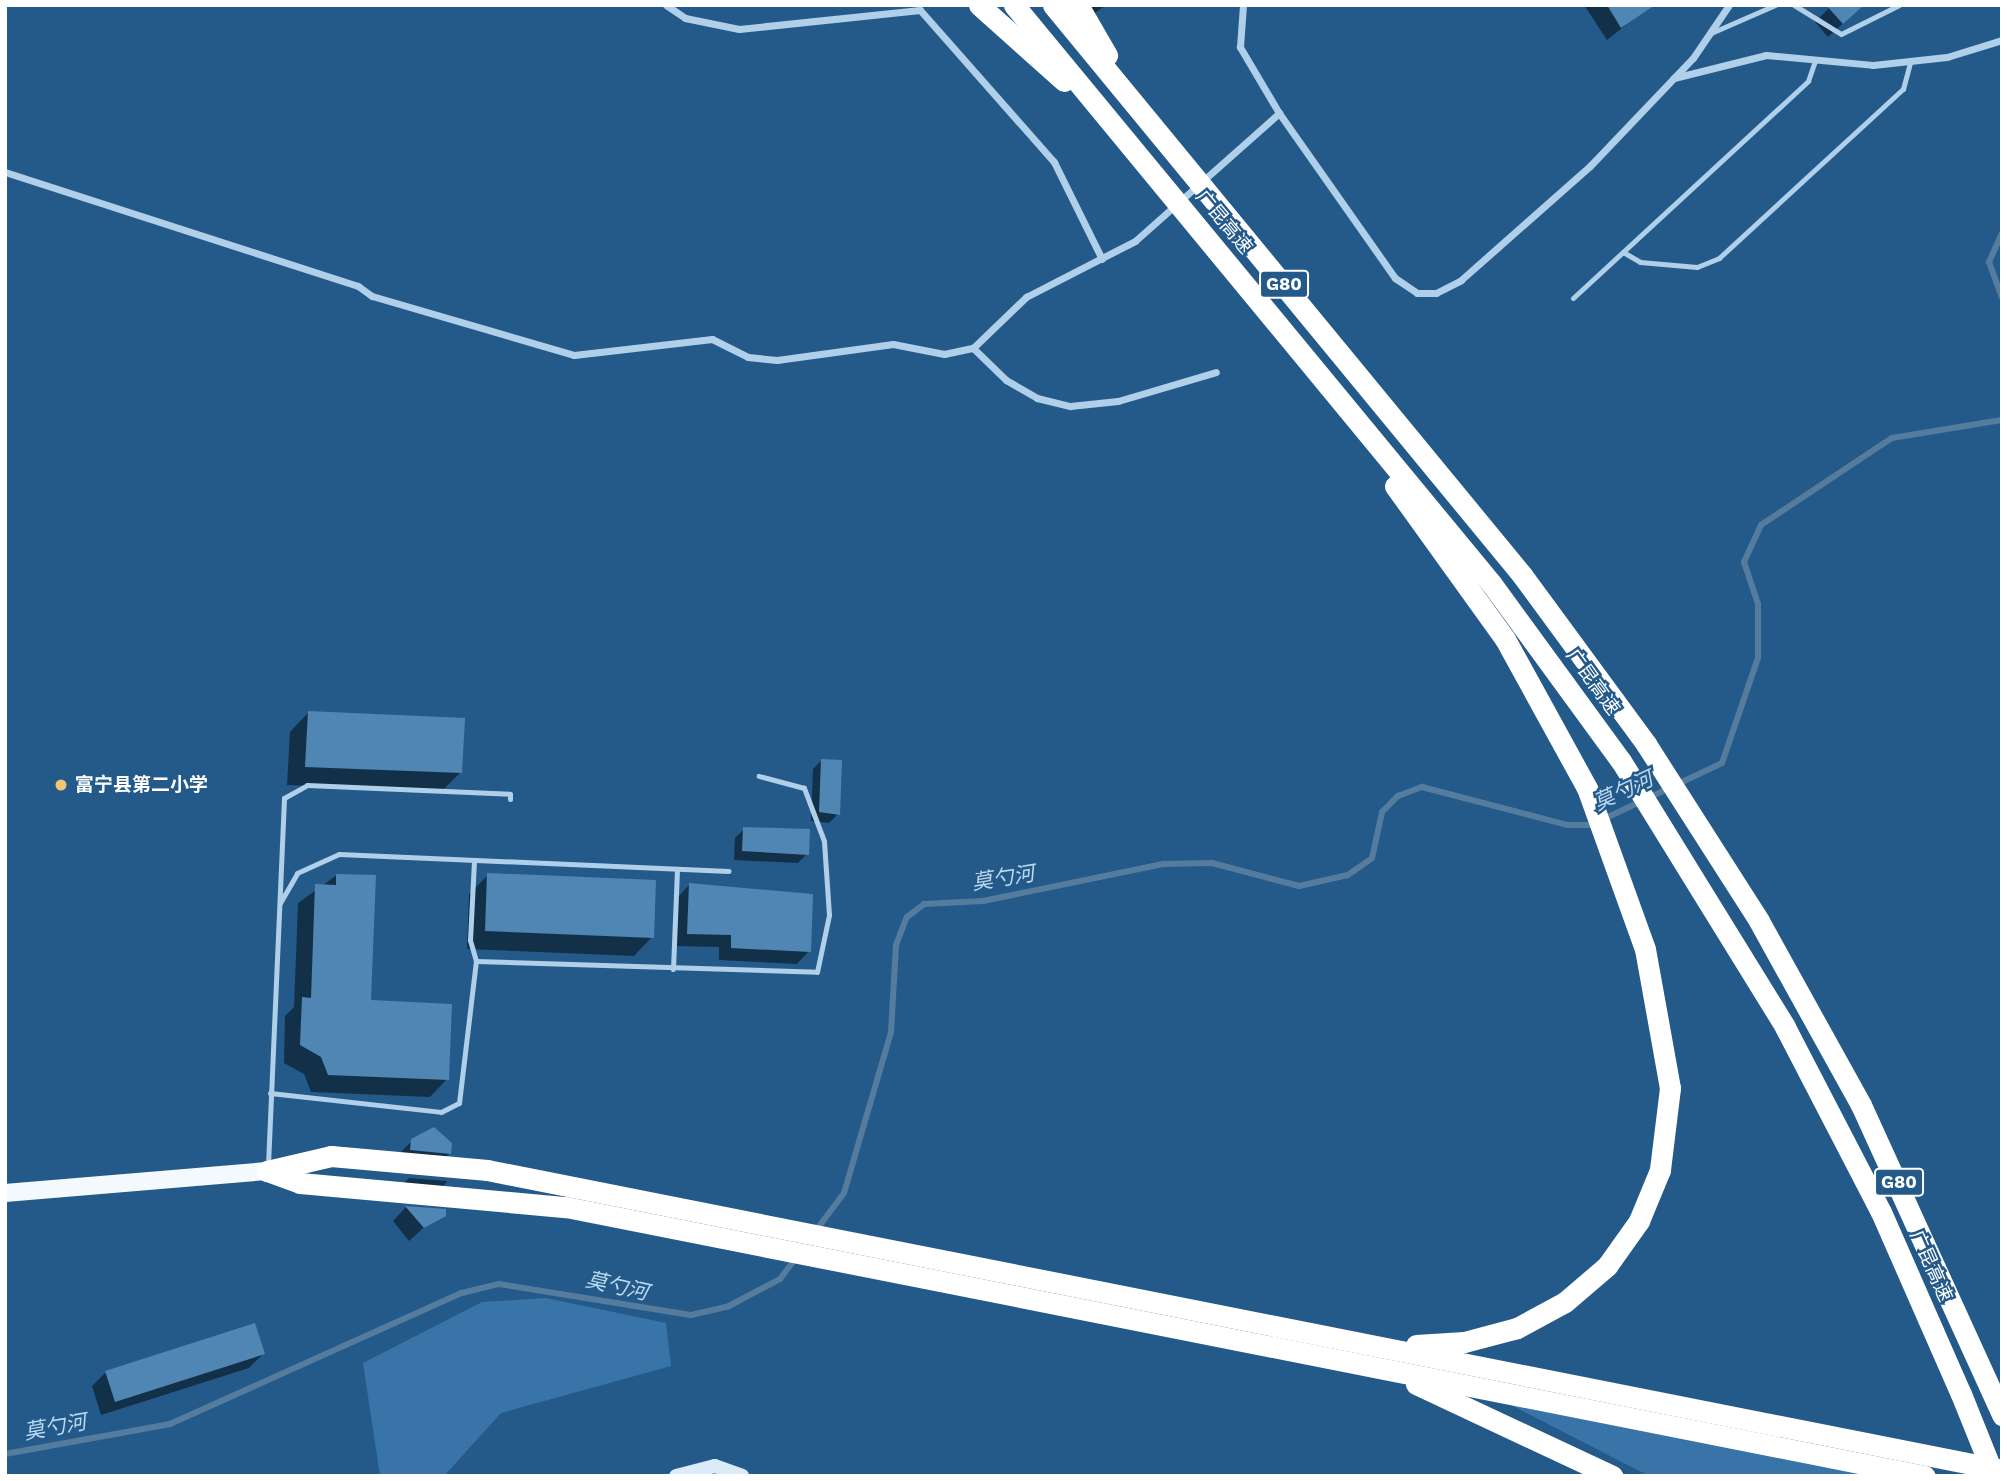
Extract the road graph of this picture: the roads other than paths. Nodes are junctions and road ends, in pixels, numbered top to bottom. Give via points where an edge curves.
1 (666, 5) edge
2 (979, 5) edge
3 (1014, 5) edge
4 (1053, 5) edge
5 (1078, 5) edge
6 (1243, 5) edge
7 (1729, 5) edge
8 (1775, 5) edge
9 (1794, 5) edge
10 (1899, 5) edge
11 (1711, 33) junction
12 (2002, 40) edge
13 (1815, 61) junction
14 (1910, 62) junction
15 (1674, 78) junction
16 (1140, 111) junction
17 (1279, 113) junction
18 (1118, 130) junction
19 (5, 172) edge
20 (1623, 252) junction
21 (1102, 259) junction
22 (1573, 298) dead end
23 (973, 348) junction
24 (1216, 372) dead end
25 (1484, 590) junction
26 (759, 776) dead end
27 (510, 799) dead end
28 (474, 860) junction
29 (677, 869) junction
30 (729, 871) dead end
31 (278, 916) junction
32 (476, 961) junction
33 (673, 969) junction
34 (271, 1093) junction
35 (267, 1171) junction
36 (5, 1193) edge
37 (1329, 1347) junction
38 (2000, 1399) edge
39 (2002, 1470) edge
40 (677, 1476) edge
41 (742, 1476) edge
42 (1612, 1476) edge
43 (1925, 1476) edge
44 (1994, 1476) edge

1 - 21 street via 685,18 739,29 920,10 1054,162
2 - 18 highway
3 - 18 highway, 广昆高速 / G80
4 - 16 highway, 广昆高速 / G80
5 - 16 highway
6 - 17 street via 1240,47
7 - 11 street
8 - 11 lane
9 - 10 lane via 1841,34
11 - 15 street
12 - 14 street
13 - 14 street
13 - 15 street via 1766,55
13 - 20 lane via 1808,81
14 - 20 lane via 1903,89 1719,258 1697,267 1640,262
15 - 17 street via 1590,166 1461,280 1426,294 1395,278
16 - 38 highway, 广昆高速 / G80 via 1513,564 1646,744 1787,971 1952,1294
17 - 21 street via 1135,241
18 - 25 highway, 广昆高速 / G80
19 - 23 street via 358,286 372,296 574,355 712,339 748,357 777,360 856,346 893,344 944,354
20 - 22 lane
21 - 23 street via 1026,298
23 - 24 street via 1027,392 1070,405 1118,401
25 - 37 highway via 1587,788 1651,977 1670,1088 1667,1143 1645,1209 1606,1266 1553,1309 1491,1337 1437,1345
25 - 44 highway, 广昆高速 / G80, bridge via 1621,761 1762,987 1881,1212
26 - 33 lane via 804,788 824,841 829,915 820,968 807,975
27 - 31 lane via 510,794 320,785 289,790 282,806
28 - 29 lane
28 - 31 lane via 327,856 289,883
28 - 32 lane via 470,940
29 - 30 lane
29 - 33 lane
31 - 34 lane
32 - 33 lane
32 - 34 lane via 454,1108 441,1112
34 - 35 lane
35 - 36 main road
35 - 37 highway via 300,1183 566,1206 866,1266
35 - 37 highway via 331,1156 487,1170 881,1248
37 - 39 highway
37 - 42 highway
37 - 43 highway
40 - 41 main road via 715,1466

